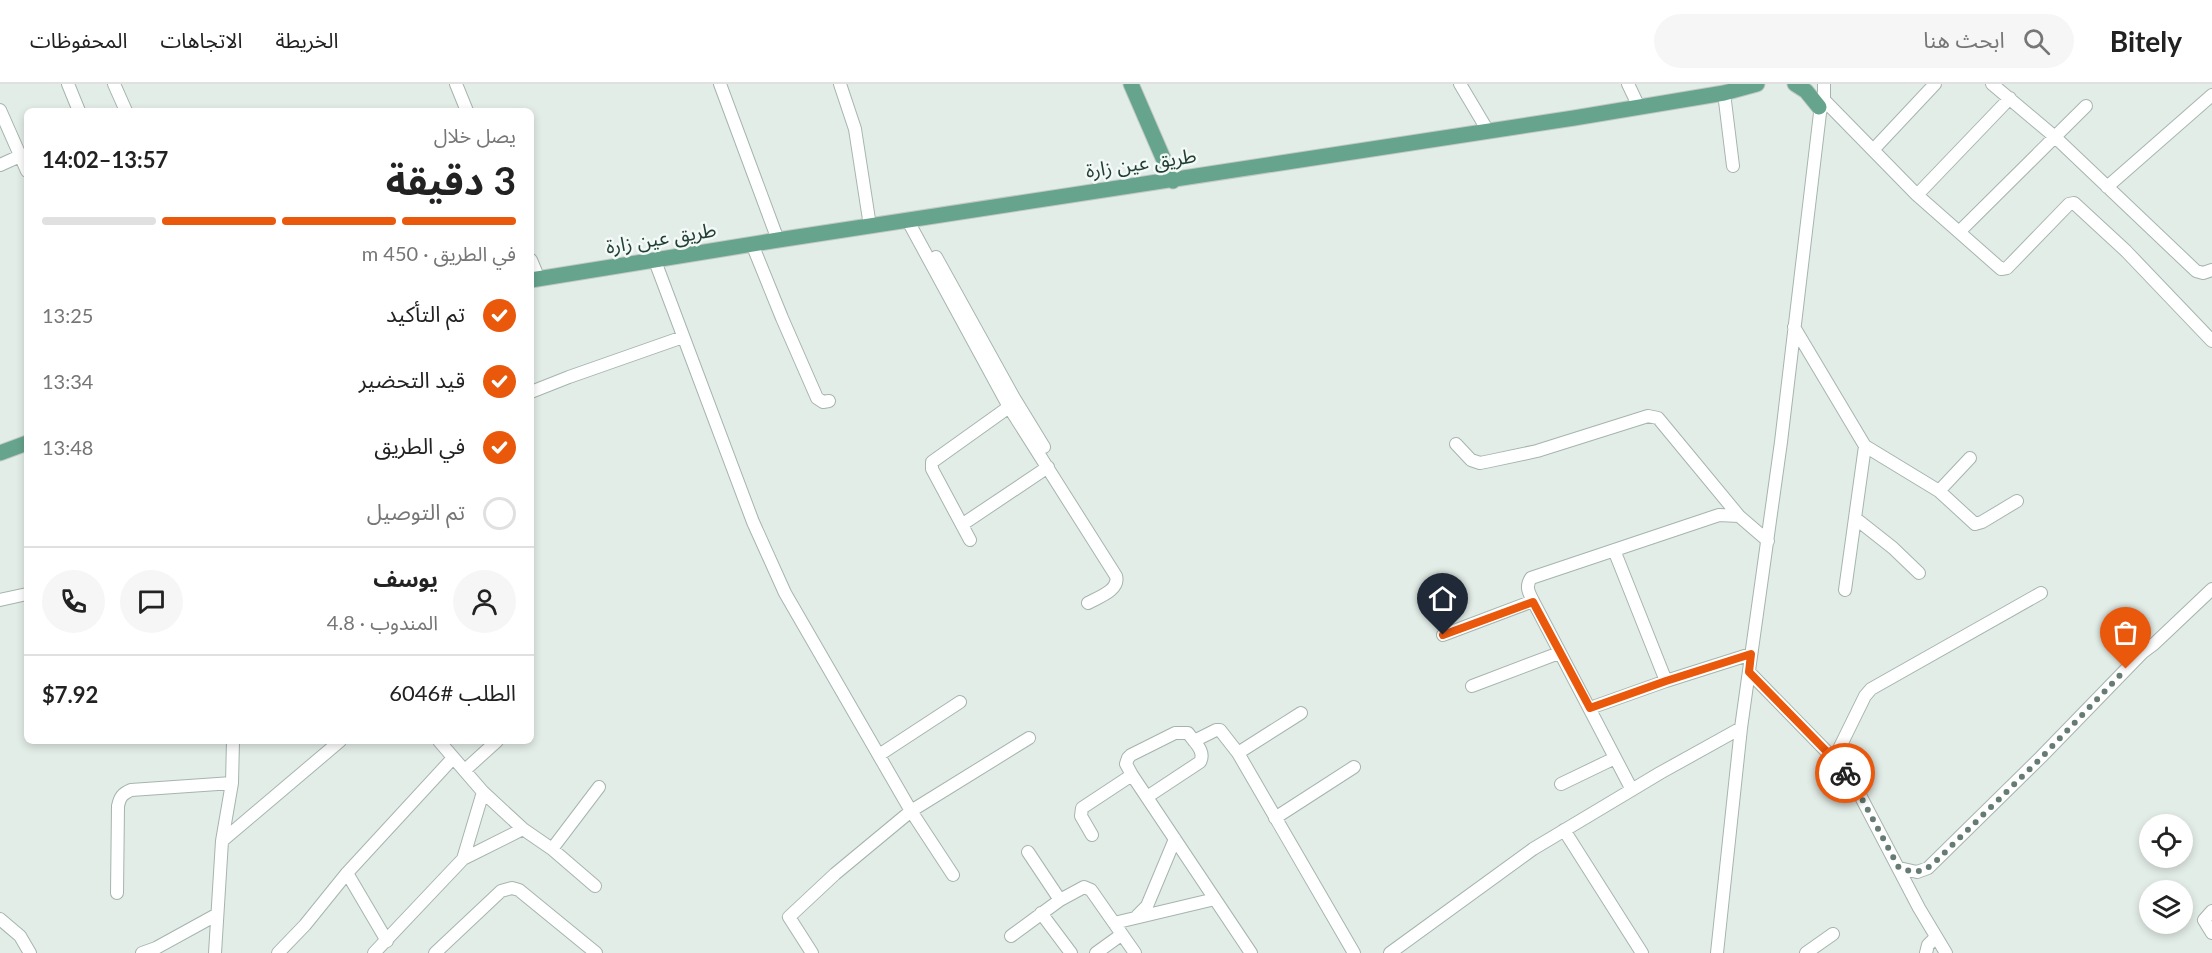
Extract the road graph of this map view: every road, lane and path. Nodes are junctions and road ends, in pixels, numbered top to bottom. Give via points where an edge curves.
1 (68, 84) edge
2 (114, 84) edge
3 (456, 84) edge
4 (720, 84) edge
5 (840, 84) edge
6 (1131, 84) edge
7 (1460, 84) edge
8 (1628, 84) edge
9 (1757, 84) edge
10 (1795, 84) edge
11 (1813, 84) edge
12 (1824, 84) edge
13 (1935, 84) edge
14 (1992, 84) edge
15 (1724, 93) junction
16 (2212, 95) edge
17 (2010, 98) junction
18 (2086, 106) dead end
19 (1639, 107) junction
20 (1821, 107) junction
21 (78, 108) edge
22 (125, 108) edge
23 (466, 108) edge
24 (0, 110) edge
25 (1488, 131) junction
26 (2055, 138) junction
27 (1873, 150) junction
28 (20, 156) junction
29 (0, 165) edge
30 (24, 165) edge
31 (1733, 166) dead end
32 (1173, 181) junction
33 (2107, 187) junction
34 (1917, 195) junction
35 (908, 221) junction
36 (870, 226) junction
37 (1960, 231) junction
38 (778, 240) junction
39 (918, 240) junction
40 (752, 244) junction
41 (654, 261) junction
42 (2212, 270) edge
43 (535, 280) edge
44 (1794, 327) junction
45 (683, 337) junction
46 (2212, 341) edge
47 (534, 391) edge
48 (829, 401) dead end
49 (1009, 407) junction
50 (24, 444) edge
51 (1456, 444) dead end
52 (1865, 446) junction
53 (0, 453) edge
54 (1970, 458) dead end
55 (1047, 467) junction
56 (1939, 492) junction
57 (2017, 501) dead end
58 (1739, 516) junction
59 (1855, 518) junction
60 (963, 524) junction
61 (1089, 532) junction
62 (970, 540) dead end
63 (1768, 541) junction
64 (1614, 550) junction
65 (1919, 573) dead end
66 (2212, 589) edge
67 (1845, 590) dead end
68 (2041, 592) dead end
69 (24, 595) edge
70 (0, 600) edge
71 (1533, 602) junction
72 (1088, 603) dead end
73 (1443, 635) dead end
74 (1559, 653) junction
75 (1751, 654) junction
76 (1749, 672) junction
77 (1666, 681) junction
78 (1472, 686) dead end
79 (960, 702) dead end
80 (1590, 708) junction
81 (1301, 713) dead end
82 (1741, 728) junction
83 (1029, 738) dead end
84 (1194, 741) junction
85 (232, 744) edge
86 (336, 744) edge
87 (441, 744) edge
88 (494, 744) edge
89 (1238, 753) junction
90 (879, 755) junction
91 (453, 758) junction
92 (1615, 758) junction
93 (1834, 759) junction
94 (1354, 767) dead end
95 (465, 770) junction
96 (1132, 775) junction
97 (232, 783) junction
98 (1561, 784) dead end
99 (599, 788) dead end
100 (1632, 790) junction
101 (483, 792) junction
102 (1147, 797) junction
103 (911, 811) junction
104 (1275, 818) junction
105 (523, 829) junction
106 (1564, 830) junction
107 (1092, 835) dead end
108 (1175, 839) junction
109 (222, 841) junction
110 (552, 849) junction
111 (1028, 852) dead end
112 (463, 859) junction
113 (1899, 868) junction
114 (346, 873) junction
115 (952, 875) dead end
116 (595, 886) dead end
117 (117, 893) dead end
118 (1215, 899) junction
119 (1060, 900) junction
120 (2212, 911) edge
121 (1041, 914) junction
122 (216, 915) junction
123 (1136, 916) junction
124 (0, 919) edge
125 (1114, 923) junction
126 (2212, 933) edge
127 (1833, 934) dead end
128 (1121, 935) junction
129 (1011, 936) dead end
130 (1936, 937) junction
131 (387, 941) junction
132 (30, 953) edge
133 (142, 953) edge
134 (215, 953) edge
135 (278, 953) edge
136 (374, 953) edge
137 (435, 953) edge
138 (596, 953) edge
139 (812, 953) edge
140 (1071, 953) edge
141 (1096, 953) edge
142 (1135, 953) edge
143 (1251, 953) edge
144 (1354, 953) edge
145 (1390, 953) edge
146 (1642, 953) edge
147 (1717, 953) edge
148 (1806, 953) edge
149 (1926, 953) edge
150 (1946, 953) edge

1 - 21 street
2 - 22 street
3 - 23 street
4 - 38 street
5 - 36 street via 855,129
6 - 32 main road
7 - 25 street
8 - 19 street
9 - 15 main road, طريق عين زارة
10 - 20 main road
11 - 20 street
12 - 20 street
13 - 27 street
14 - 17 street
15 - 19 main road, طريق عين زارة
15 - 31 street
16 - 33 street
17 - 26 street
17 - 34 street
18 - 26 street
19 - 25 main road, طريق عين زارة
20 - 27 street
20 - 44 street
24 - 28 street
25 - 32 main road, طريق عين زارة
26 - 33 street
26 - 37 street
27 - 34 street
28 - 29 street
28 - 30 street
32 - 35 main road, طريق عين زارة
33 - 42 street via 2196,271
34 - 37 street
35 - 36 main road, طريق عين زارة
35 - 39 street
36 - 38 main road, طريق عين زارة
37 - 46 street via 2003,270 2074,203
38 - 40 main road, طريق عين زارة
39 - 49 street
39 - 61 street via 933,251 1014,398 1084,510
40 - 41 main road, طريق عين زارة
40 - 48 street via 818,398
41 - 43 main road, طريق عين زارة
41 - 45 street
44 - 52 street
44 - 63 street
45 - 47 street
45 - 90 street via 766,554
49 - 55 street
49 - 60 street via 932,462 932,469
50 - 53 main road
51 - 58 street via 1471,460 1480,463 1537,451 1648,416 1658,418
52 - 56 street
52 - 59 street
54 - 56 street
55 - 60 street
55 - 61 street
56 - 57 street via 1975,524
58 - 63 street
58 - 64 street via 1719,516
59 - 65 street
59 - 67 street
60 - 62 street
61 - 72 street via 1118,581 1115,587
63 - 75 street
64 - 71 street via 1531,578 1527,588
64 - 77 street
66 - 113 street via 2142,653 1928,868 1917,872
68 - 93 street via 1871,689
69 - 70 street
71 - 73 street
71 - 74 street
74 - 78 street
74 - 80 street
75 - 76 street
75 - 77 street
76 - 82 street
76 - 93 street
77 - 80 street
79 - 90 street
80 - 92 street
81 - 89 street
82 - 100 street
82 - 147 street
83 - 103 street
84 - 89 street via 1220,730
84 - 96 street via 1188,733 1174,733 1131,755 1126,764
84 - 102 street via 1202,752 1200,762
85 - 97 street
86 - 109 street
87 - 91 street
88 - 95 street
89 - 104 street
90 - 103 street
91 - 95 street
91 - 114 street
92 - 98 street
92 - 100 street
93 - 113 street via 1861,797
94 - 104 street
95 - 101 street
96 - 102 street
96 - 107 street via 1082,808 1081,816
97 - 109 street
97 - 117 street via 131,790 123,794 118,806
99 - 110 street
100 - 106 street
101 - 105 street
101 - 112 street
102 - 108 street
103 - 115 street
103 - 139 street via 789,916
104 - 144 street
105 - 110 street
105 - 112 street
106 - 145 street
106 - 146 street
108 - 118 street
108 - 123 street via 1147,906
109 - 122 street
110 - 116 street
111 - 119 street
112 - 131 street
113 - 130 street
114 - 131 street
114 - 135 street
118 - 123 street
118 - 143 street
119 - 121 street
119 - 125 street via 1084,887 1091,890
120 - 126 street via 2204,920
121 - 129 street
121 - 140 street
122 - 133 street
122 - 134 street
123 - 125 street
124 - 132 street via 20,936
125 - 128 street
127 - 148 street
128 - 141 street
128 - 142 street
130 - 149 street
130 - 150 street
131 - 136 street
137 - 138 street via 501,891 512,888

